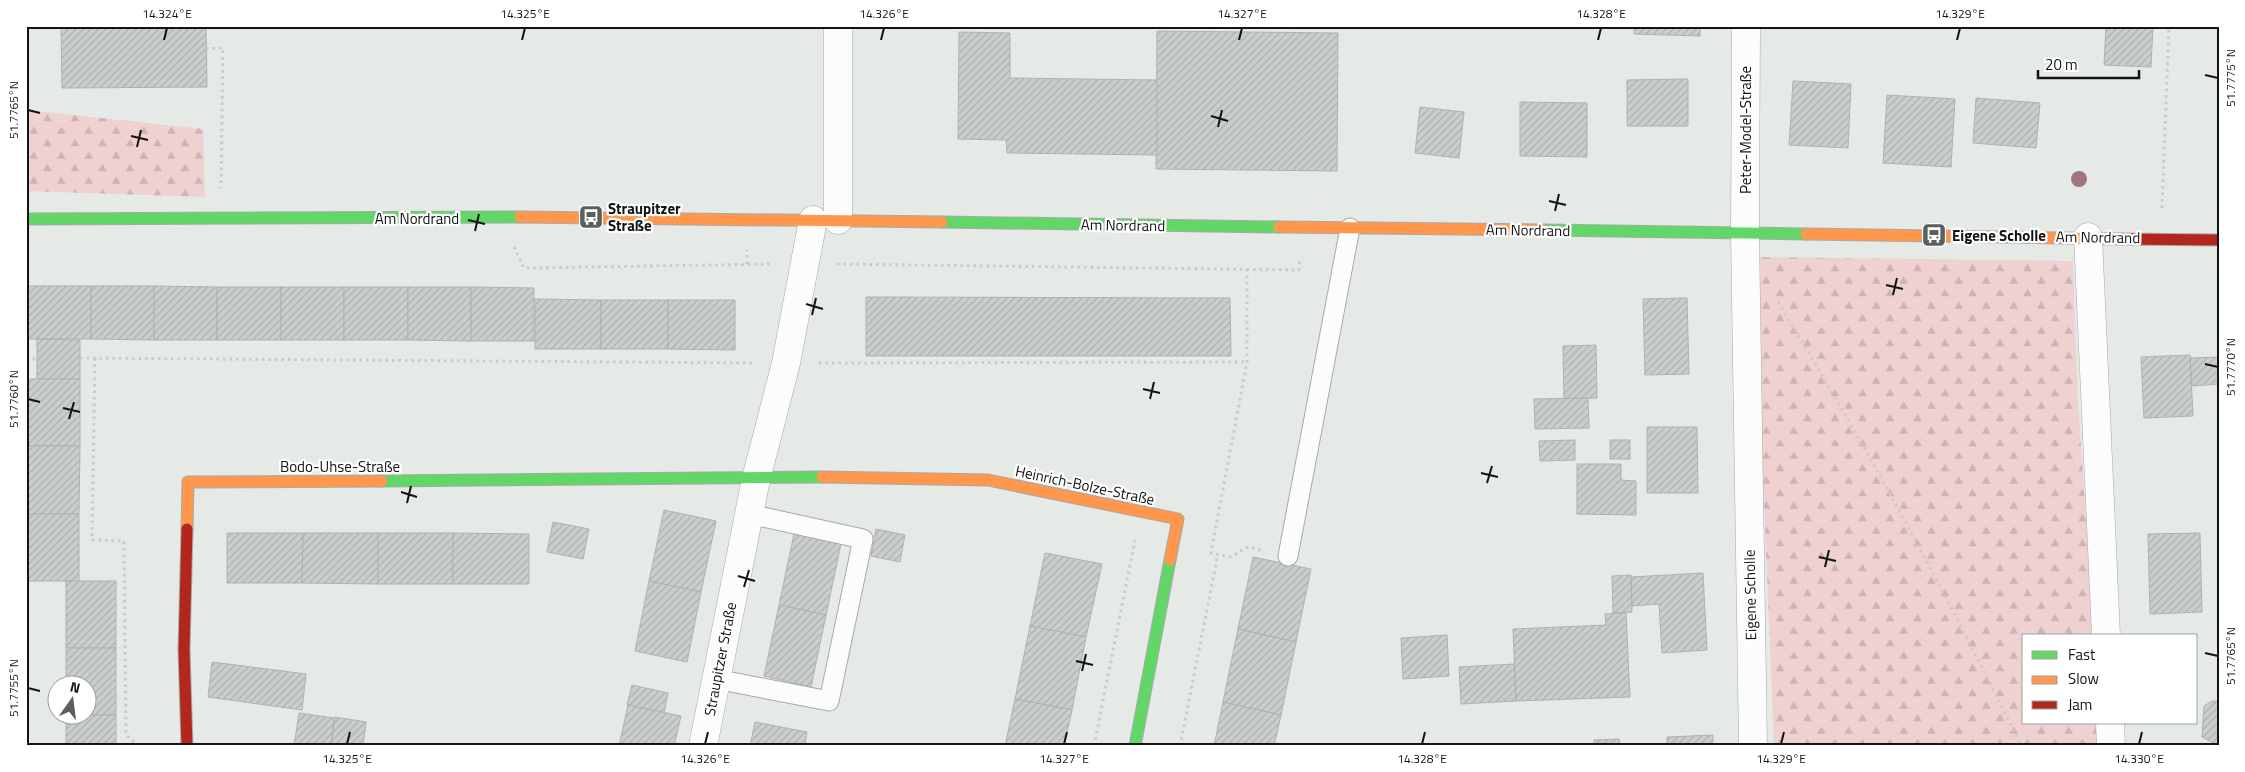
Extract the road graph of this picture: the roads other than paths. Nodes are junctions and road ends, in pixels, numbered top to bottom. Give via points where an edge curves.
1 (838, 26) edge
2 (1746, 26) edge
3 (26, 219) edge
4 (825, 220) junction
5 (1350, 228) junction
6 (1745, 233) junction
7 (2088, 237) junction
8 (2219, 240) edge
9 (756, 479) junction
10 (749, 514) junction
11 (1288, 556) road end
12 (2106, 634) edge
13 (716, 678) junction
14 (2110, 724) edge
15 (187, 746) edge
16 (703, 746) edge
17 (1135, 746) edge
18 (1753, 746) edge
19 (2111, 746) edge

1 - 4 street
2 - 6 street, Peter-Model-Straße
3 - 4 street, Am Nordrand via 591,217
4 - 5 street, Am Nordrand
4 - 9 street, Straupitzer Straße
5 - 6 street, Am Nordrand
5 - 11 lane
6 - 7 street, Am Nordrand
6 - 18 street, Eigene Scholle
7 - 8 street, Am Nordrand
7 - 12 street
9 - 10 street, Straupitzer Straße
9 - 15 street, Bodo-Uhse-Straße via 188,482 184,650
9 - 17 street, Heinrich-Bolze-Straße via 988,480 1178,519
10 - 13 street, Straupitzer Straße
10 - 13 lane via 863,539 828,701
13 - 16 street, Straupitzer Straße
14 - 19 street

